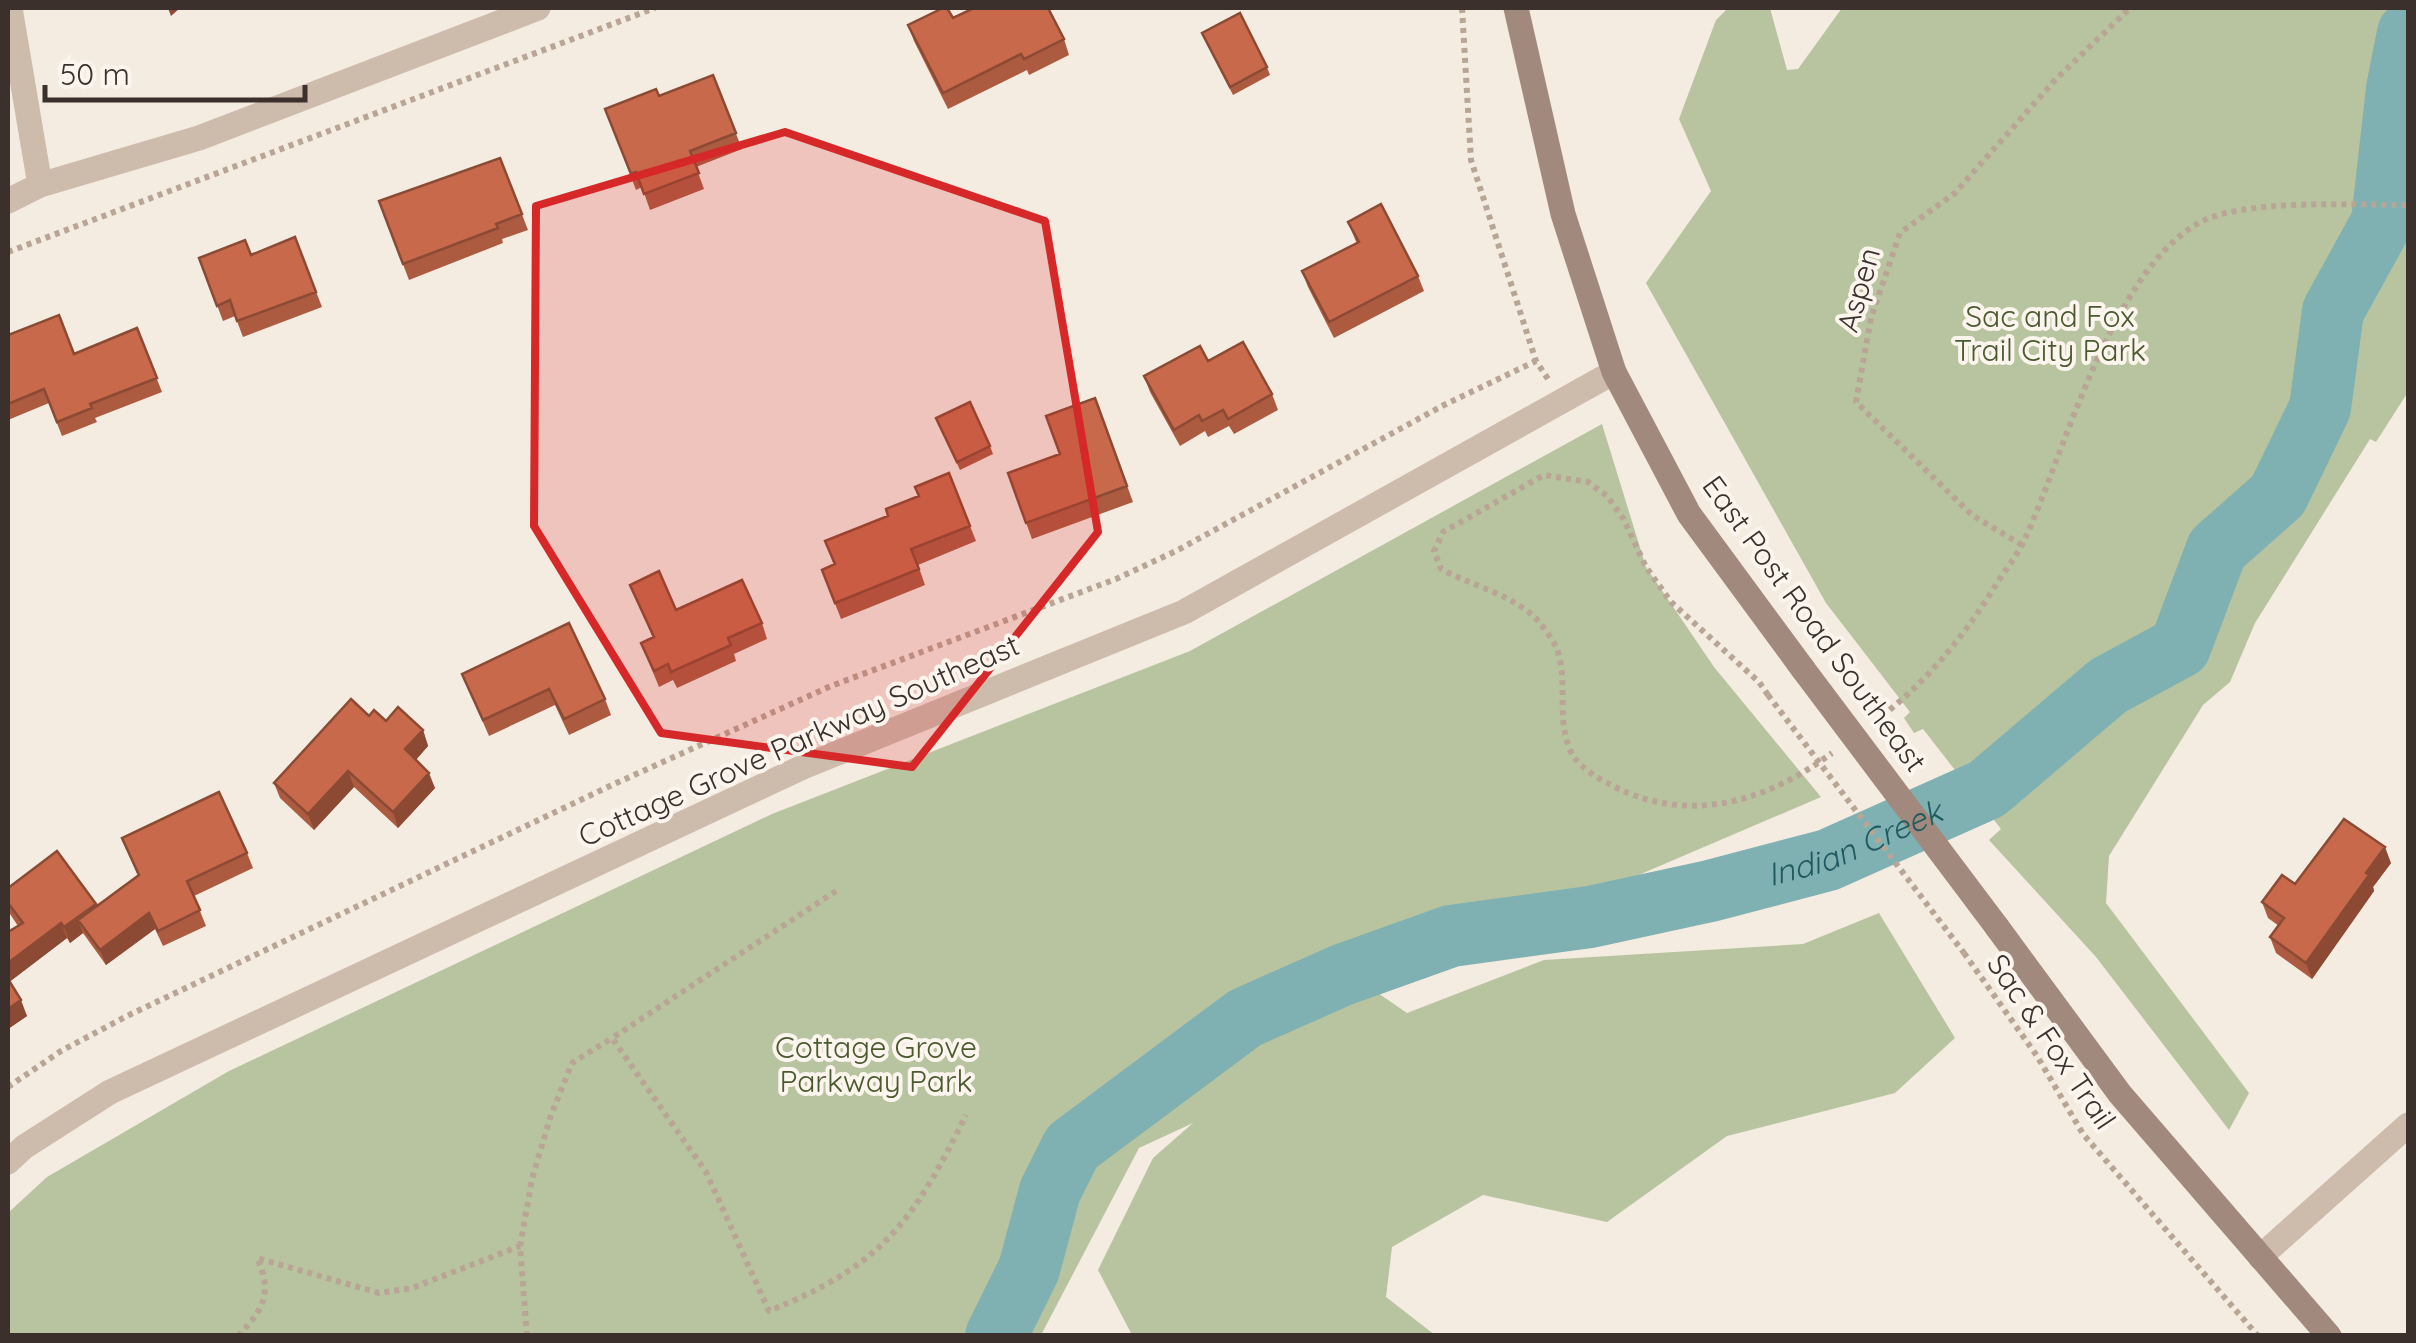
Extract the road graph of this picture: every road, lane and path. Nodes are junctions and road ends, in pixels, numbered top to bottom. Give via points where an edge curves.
1 (10, 8) edge
2 (538, 8) edge
3 (655, 8) edge
4 (1462, 8) edge
5 (1516, 8) edge
6 (2130, 8) edge
7 (40, 186) junction
8 (8, 201) edge
9 (2408, 205) edge
10 (8, 252) edge
11 (1536, 361) junction
12 (1614, 372) junction
13 (1549, 380) dead end
14 (2022, 545) junction
15 (1861, 732) dead end
16 (1845, 744) dead end
17 (836, 891) dead end
18 (612, 1038) junction
19 (8, 1087) edge
20 (966, 1116) dead end
21 (2408, 1125) edge
22 (8, 1162) edge
23 (520, 1246) junction
24 (2260, 1257) junction
25 (238, 1336) edge
26 (527, 1336) edge
27 (2258, 1336) edge
28 (2329, 1336) edge

1 - 7 street
2 - 7 street via 199,138
3 - 10 path
4 - 11 path via 1471,160
5 - 12 main road, East Post Road Southeast via 1563,214
6 - 14 path, Aspen via 2055,80 1955,193 1900,233 1871,318 1856,402 1972,514
7 - 8 street
9 - 14 path via 2249,209 2198,222 2166,250 2129,297 2103,346
11 - 13 path
11 - 19 path via 1176,551 832,686 612,785 126,1016
12 - 22 street, Cottage Grove Parkway Southeast via 1184,612 804,768 626,850 110,1092
12 - 24 main road, East Post Road Southeast, bridge via 1689,514 2120,1094
14 - 15 path via 1933,672
16 - 27 path, Sac & Fox Trail, bridge via 1772,791 1725,805 1679,807 1637,798 1596,778 1572,755 1557,648 1514,602 1441,569 1434,551 1443,532 1544,475 1588,482 1607,496 1670,602 1759,682 1768,694 1964,953 2084,1134
17 - 18 path
18 - 20 path via 706,1172 769,1311 818,1292 902,1226 934,1181
18 - 23 path via 572,1063 550,1114
21 - 24 street
23 - 25 path via 412,1288 378,1294 257,1258 268,1281 261,1305
23 - 26 path
24 - 28 main road, East Post Road Southeast

